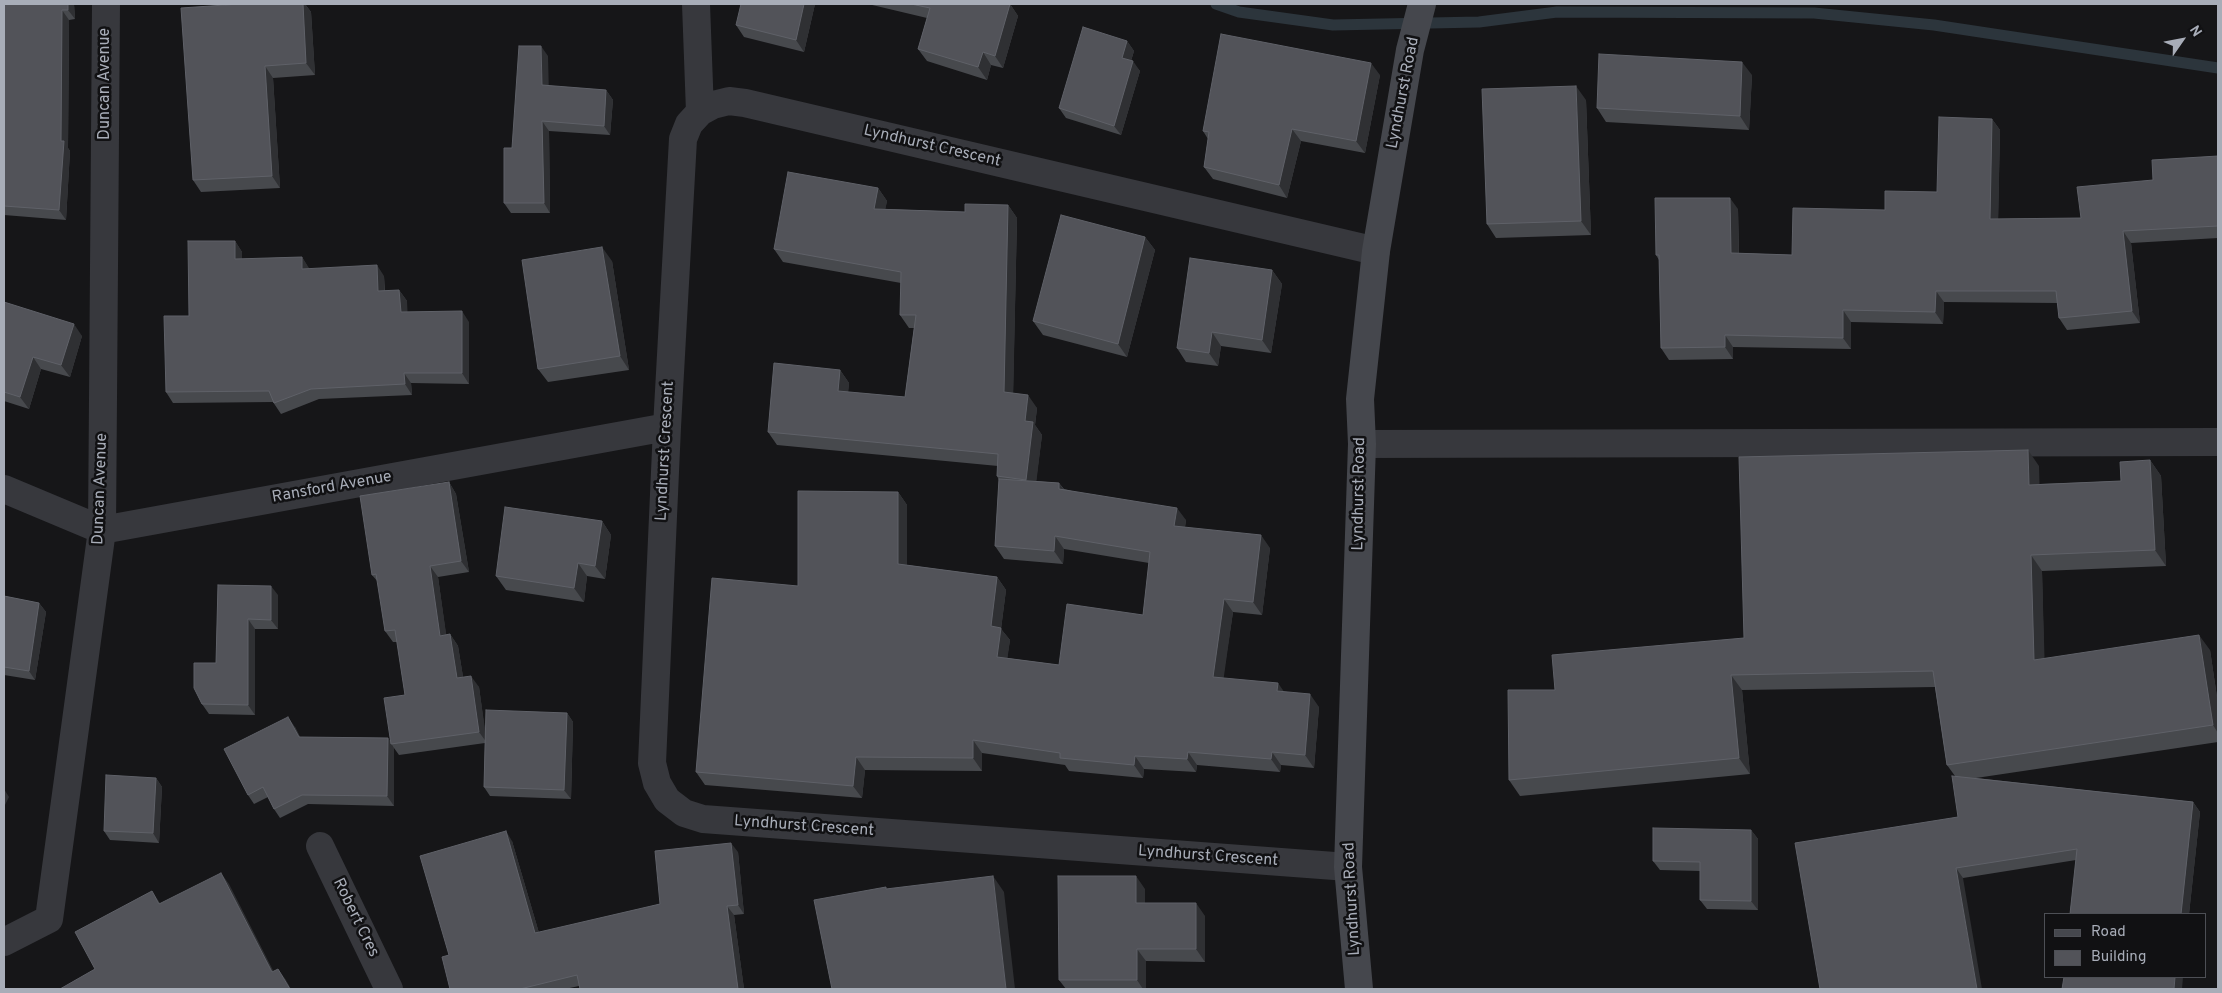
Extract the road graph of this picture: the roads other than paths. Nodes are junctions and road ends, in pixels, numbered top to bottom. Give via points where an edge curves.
1 (106, 4) edge
2 (696, 4) edge
3 (1422, 4) edge
4 (700, 112) junction
5 (1376, 251) junction
6 (667, 427) junction
7 (2218, 442) edge
8 (1362, 444) junction
9 (4, 489) edge
10 (102, 530) junction
11 (320, 846) dead end
12 (1348, 867) junction
13 (4, 942) edge
14 (389, 989) edge
15 (1359, 989) edge

1 - 10 street, Duncan Avenue
2 - 4 street
3 - 5 main road, Lyndhurst Road via 1410,50
4 - 5 street, Lyndhurst Crescent via 729,101 745,103
4 - 6 street, Lyndhurst Crescent via 689,124 683,139
5 - 8 main road, Lyndhurst Road via 1360,399
6 - 10 street, Ransford Avenue
6 - 12 street, Lyndhurst Crescent via 652,763 657,783 667,800 684,813 703,819
7 - 8 street
8 - 12 main road, Lyndhurst Road
9 - 10 street
10 - 13 street, Duncan Avenue via 49,919
11 - 14 street, Robert Cres
12 - 15 main road, Lyndhurst Road

